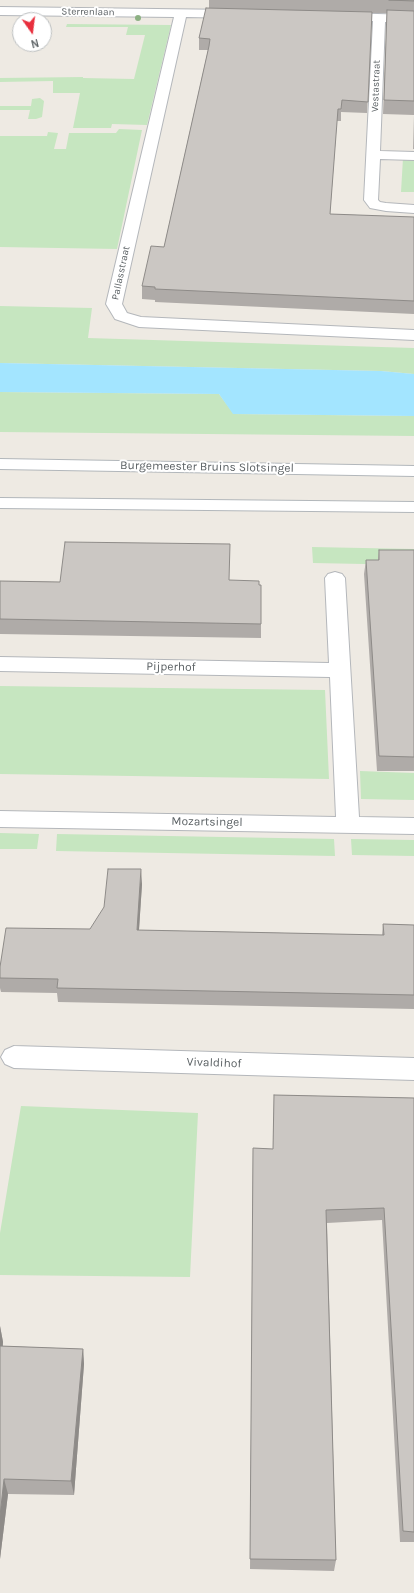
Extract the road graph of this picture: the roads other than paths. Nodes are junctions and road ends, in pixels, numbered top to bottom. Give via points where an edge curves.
1 (152, 7) edge
2 (0, 11) edge
3 (181, 13) junction
4 (244, 14) edge
5 (329, 16) edge
6 (379, 18) junction
7 (414, 19) edge
8 (374, 155) junction
9 (414, 156) edge
10 (414, 209) edge
11 (414, 335) edge
12 (0, 464) edge
13 (414, 471) edge
14 (0, 503) edge
15 (414, 507) edge
16 (336, 578) dead end
17 (0, 664) edge
18 (341, 670) junction
19 (0, 819) edge
20 (348, 825) junction
21 (414, 826) edge
22 (14, 1057) dead end
23 (414, 1069) edge

1 - 2 street, Sterrenlaan
1 - 3 street, Sterrenlaan
3 - 4 street, Sterrenlaan
3 - 11 street, Pallasstraat via 114,304 121,316 139,322
5 - 6 street
6 - 7 street
6 - 8 street, Vestastraat
8 - 9 street
8 - 10 street, Vestastraat via 371,200 375,205
12 - 13 street, Burgemeester Bruins Slotsingel
14 - 15 street
16 - 18 street
17 - 18 street, Pijperhof
18 - 20 street
19 - 20 street, Mozartsingel
20 - 21 street, Mozartsingel
22 - 23 street, Vivaldihof

